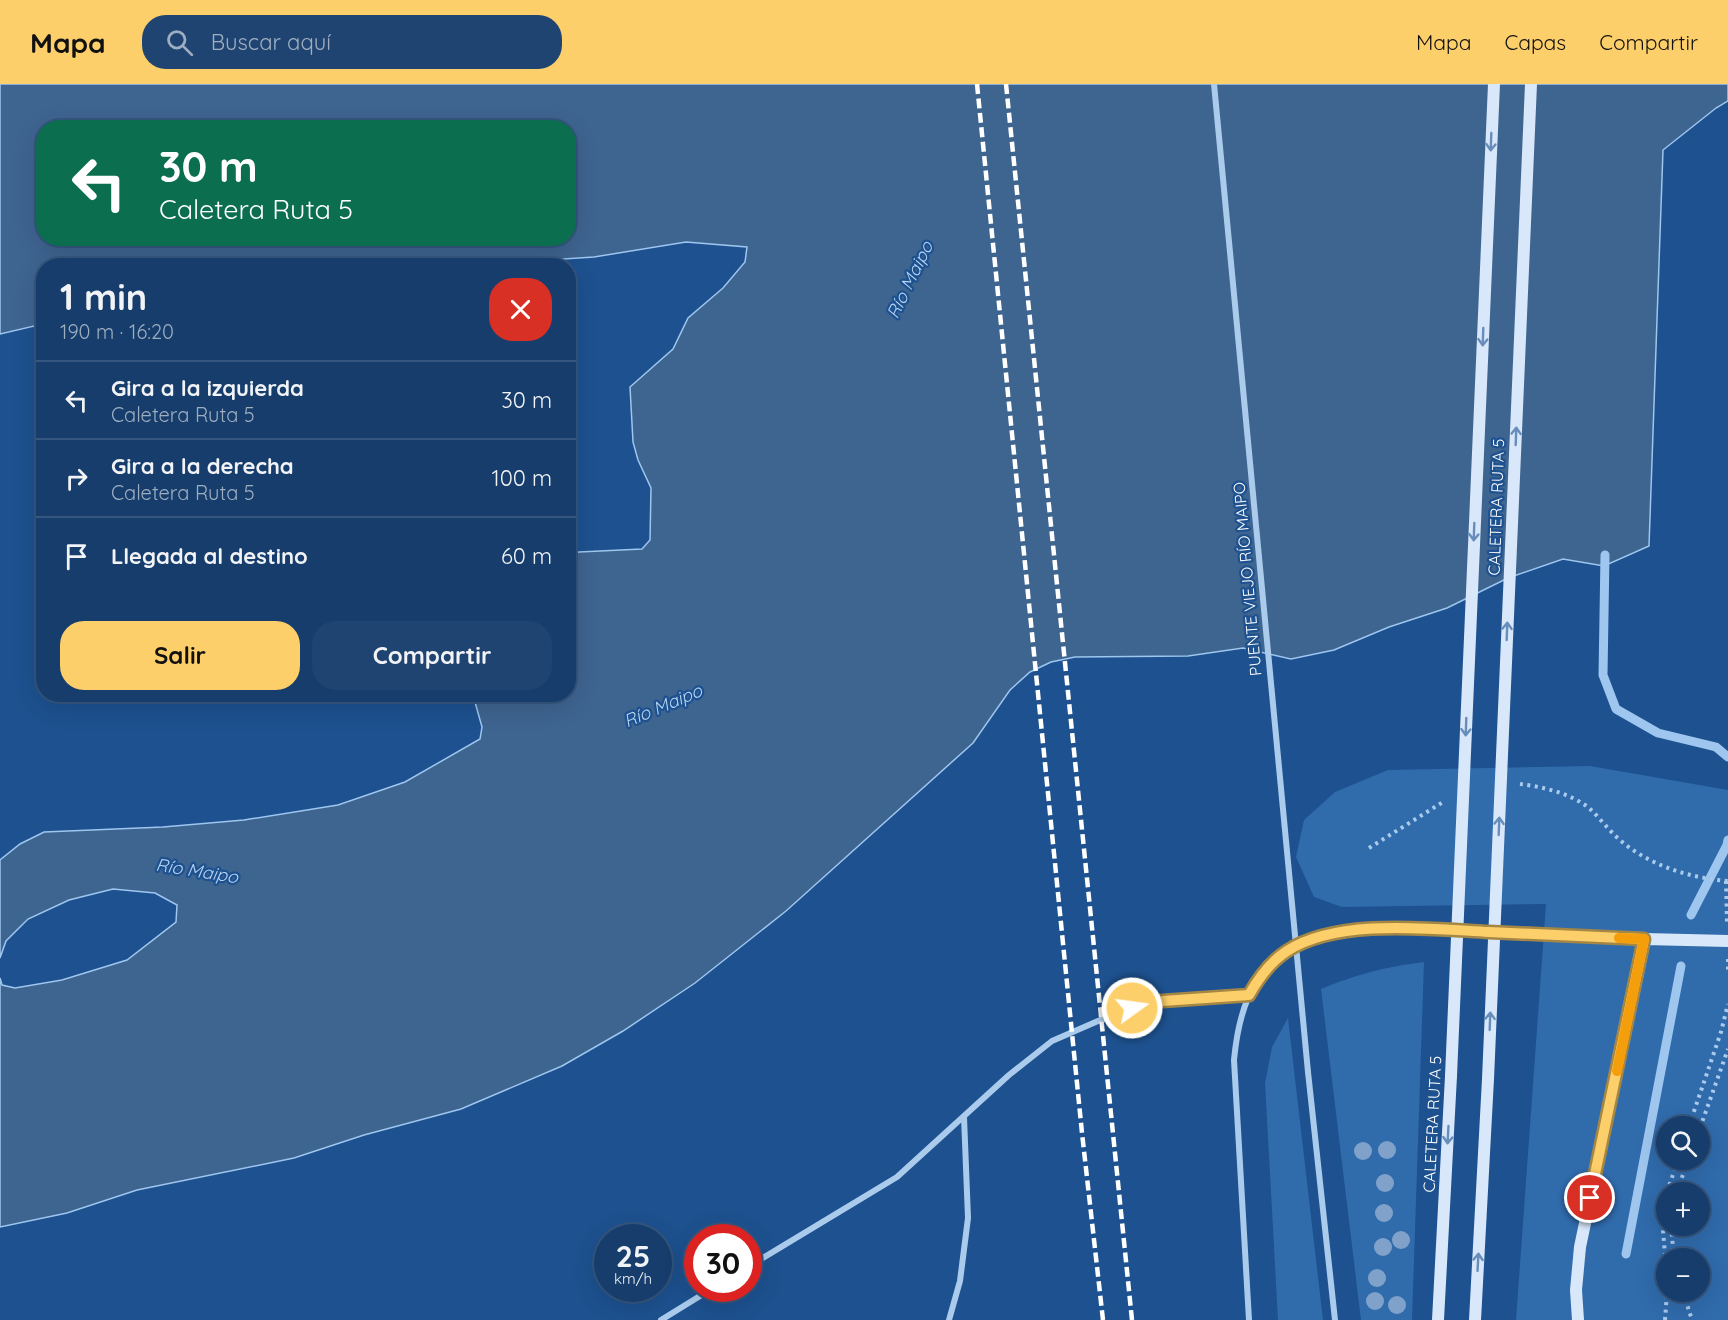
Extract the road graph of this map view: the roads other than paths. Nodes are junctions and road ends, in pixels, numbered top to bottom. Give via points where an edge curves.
1 (1214, 84) edge
2 (1494, 84) edge
3 (1531, 84) edge
4 (1644, 939) junction
5 (1728, 940) edge
6 (1249, 995) junction
7 (964, 1117) junction
8 (762, 1259) edge
9 (690, 1302) edge
10 (661, 1320) edge
11 (949, 1320) edge
12 (1249, 1320) edge
13 (1335, 1320) edge
14 (1438, 1320) edge
15 (1475, 1320) edge
16 (1578, 1320) edge

1 - 13 street, PUENTE VIEJO RÍO MAIPO, bridge
2 -> 14 main road, CALETERA RUTA 5, bridge
15 -> 3 main road, CALETERA RUTA 5, bridge
4 - 5 main road
4 - 6 street via 1400,928 1355,930 1288,950 1265,970
4 - 16 main road via 1580,1247
6 - 7 street via 1148,1002 1098,1021 1052,1041
6 - 12 street via 1236,1034 1234,1060
7 - 8 street via 897,1177
7 - 11 street via 968,1218 960,1281
9 - 10 street

